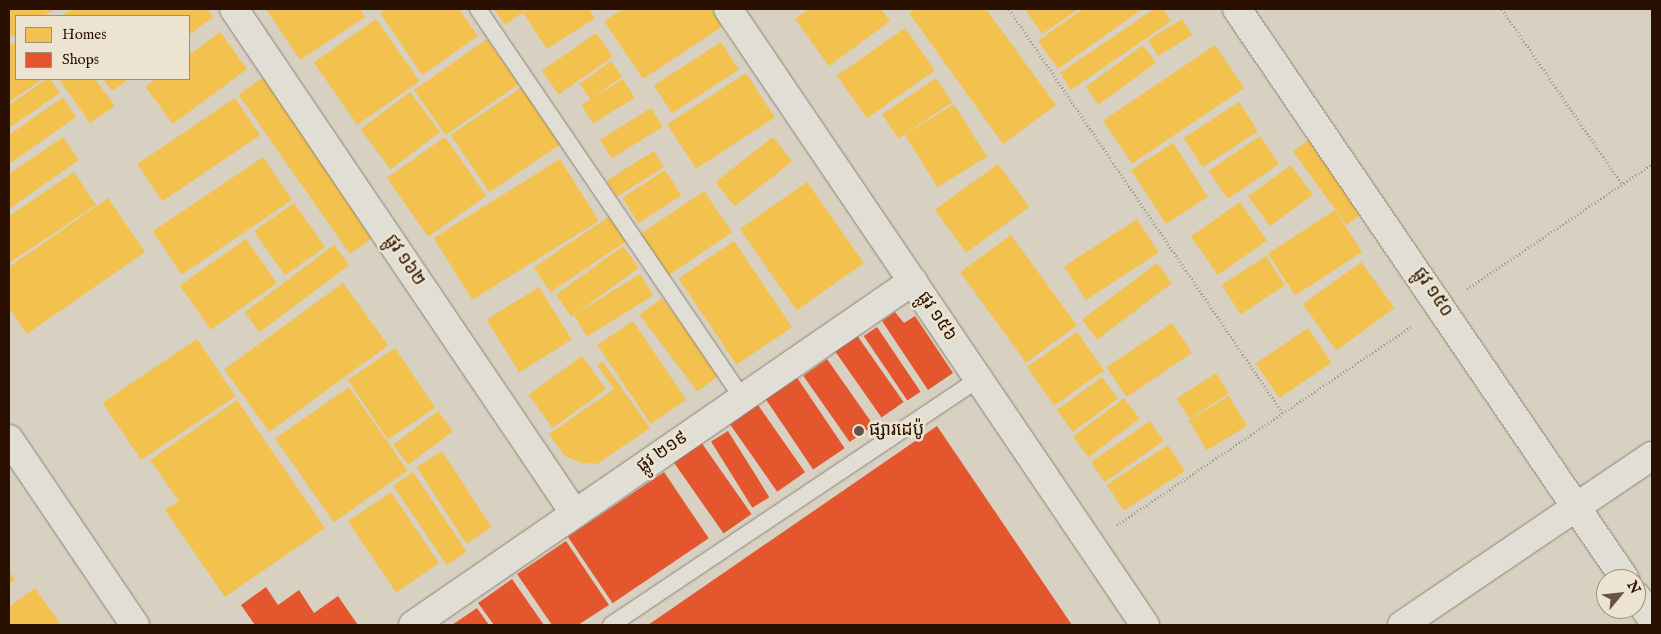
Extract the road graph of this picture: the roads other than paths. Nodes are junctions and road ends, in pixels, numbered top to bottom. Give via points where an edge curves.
1 (234, 9) edge
2 (478, 9) edge
3 (728, 9) edge
4 (1237, 9) edge
5 (912, 281) junction
6 (978, 379) junction
7 (742, 398) junction
8 (9, 439) edge
9 (1652, 456) edge
10 (1576, 508) junction
11 (575, 514) junction
12 (1617, 569) edge
13 (135, 625) edge
14 (413, 625) edge
15 (611, 625) edge
16 (1145, 625) edge
17 (1402, 625) edge

1 - 11 street, ផ្លូវ ១៦២
2 - 7 lane
3 - 5 street, ផ្លូវ ១៥៦
4 - 10 street, ផ្លូវ ១៥០
5 - 6 street, ផ្លូវ ១៥៦
5 - 7 street, ផ្លូវ ២១៩
6 - 15 lane
6 - 16 street, ផ្លូវ ១៥៦
7 - 11 street, ផ្លូវ ២១៩
8 - 13 street
9 - 10 street
10 - 12 street, ផ្លូវ ១៥០
10 - 17 street
11 - 14 street, ផ្លូវ ២១៩

